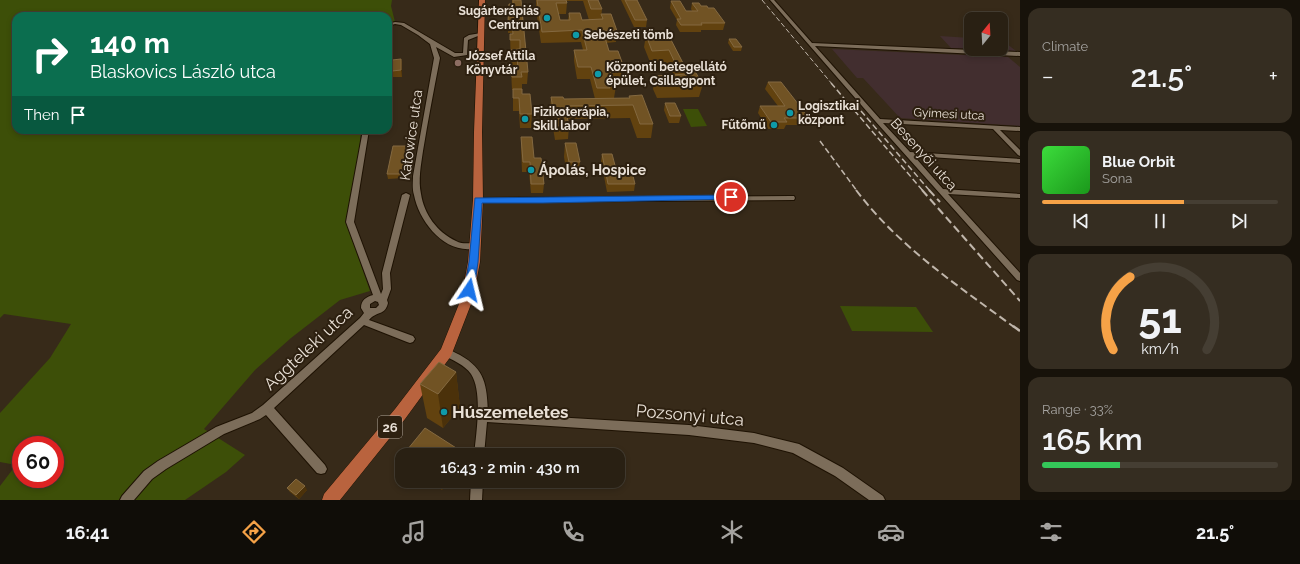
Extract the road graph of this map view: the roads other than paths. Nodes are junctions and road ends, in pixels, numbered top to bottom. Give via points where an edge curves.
1 (482, 0) edge
2 (772, 0) edge
3 (392, 24) edge
4 (481, 34) junction
5 (432, 43) junction
6 (811, 44) junction
7 (445, 51) junction
8 (435, 52) junction
9 (1020, 54) edge
10 (878, 121) junction
11 (995, 128) junction
12 (1020, 129) edge
13 (365, 134) edge
14 (908, 154) junction
15 (1020, 154) edge
16 (920, 155) junction
17 (1020, 161) edge
18 (920, 168) junction
19 (941, 191) junction
20 (406, 195) dead end
21 (1020, 196) edge
22 (791, 198) dead end
23 (478, 200) junction
24 (474, 246) junction
25 (1020, 278) edge
26 (380, 299) junction
27 (363, 321) junction
28 (410, 339) dead end
29 (446, 352) junction
30 (267, 408) junction
31 (482, 417) junction
32 (480, 448) edge
33 (321, 469) dead end
34 (477, 488) edge
35 (126, 500) edge
36 (330, 500) edge
37 (476, 500) edge
38 (879, 500) edge

1 - 4 main road, 26
2 - 6 street, Besenyői utca
3 - 5 street via 402,24
4 - 7 street via 466,39 465,54 454,55
4 - 23 main road, 26
5 - 7 street
5 - 8 street, Katowice utca
6 - 9 street
6 - 10 street, Besenyői utca
7 - 8 street
8 - 24 street, Katowice utca via 418,161 417,193 432,228 457,246
10 - 11 street, Gyimesi utca
10 - 14 street, Besenyői utca
11 - 12 street, Gyimesi utca
11 - 15 street
13 - 26 street via 350,222
14 - 16 street
14 - 18 street, Besenyői utca
16 - 17 street
16 - 18 street
18 - 19 street, Besenyői utca
19 - 21 street
19 - 25 street, Besenyői utca
20 - 26 street, Katowice utca via 386,273 387,289
22 - 23 street
23 - 24 main road, 26
24 - 29 main road, 26 via 467,299
26 - 27 street, Aggteleki utca via 372,298 365,303 366,310 371,311
27 - 28 street
27 - 30 street, Aggteleki utca
29 - 31 street via 476,373 481,388
29 - 36 main road, 26 via 400,414
30 - 33 street
30 - 35 street, Aggteleki utca via 242,422 220,430 162,465 148,475
31 - 32 street
31 - 38 street, Pozsonyi utca via 689,430 754,438 795,448 839,472
34 - 37 street

